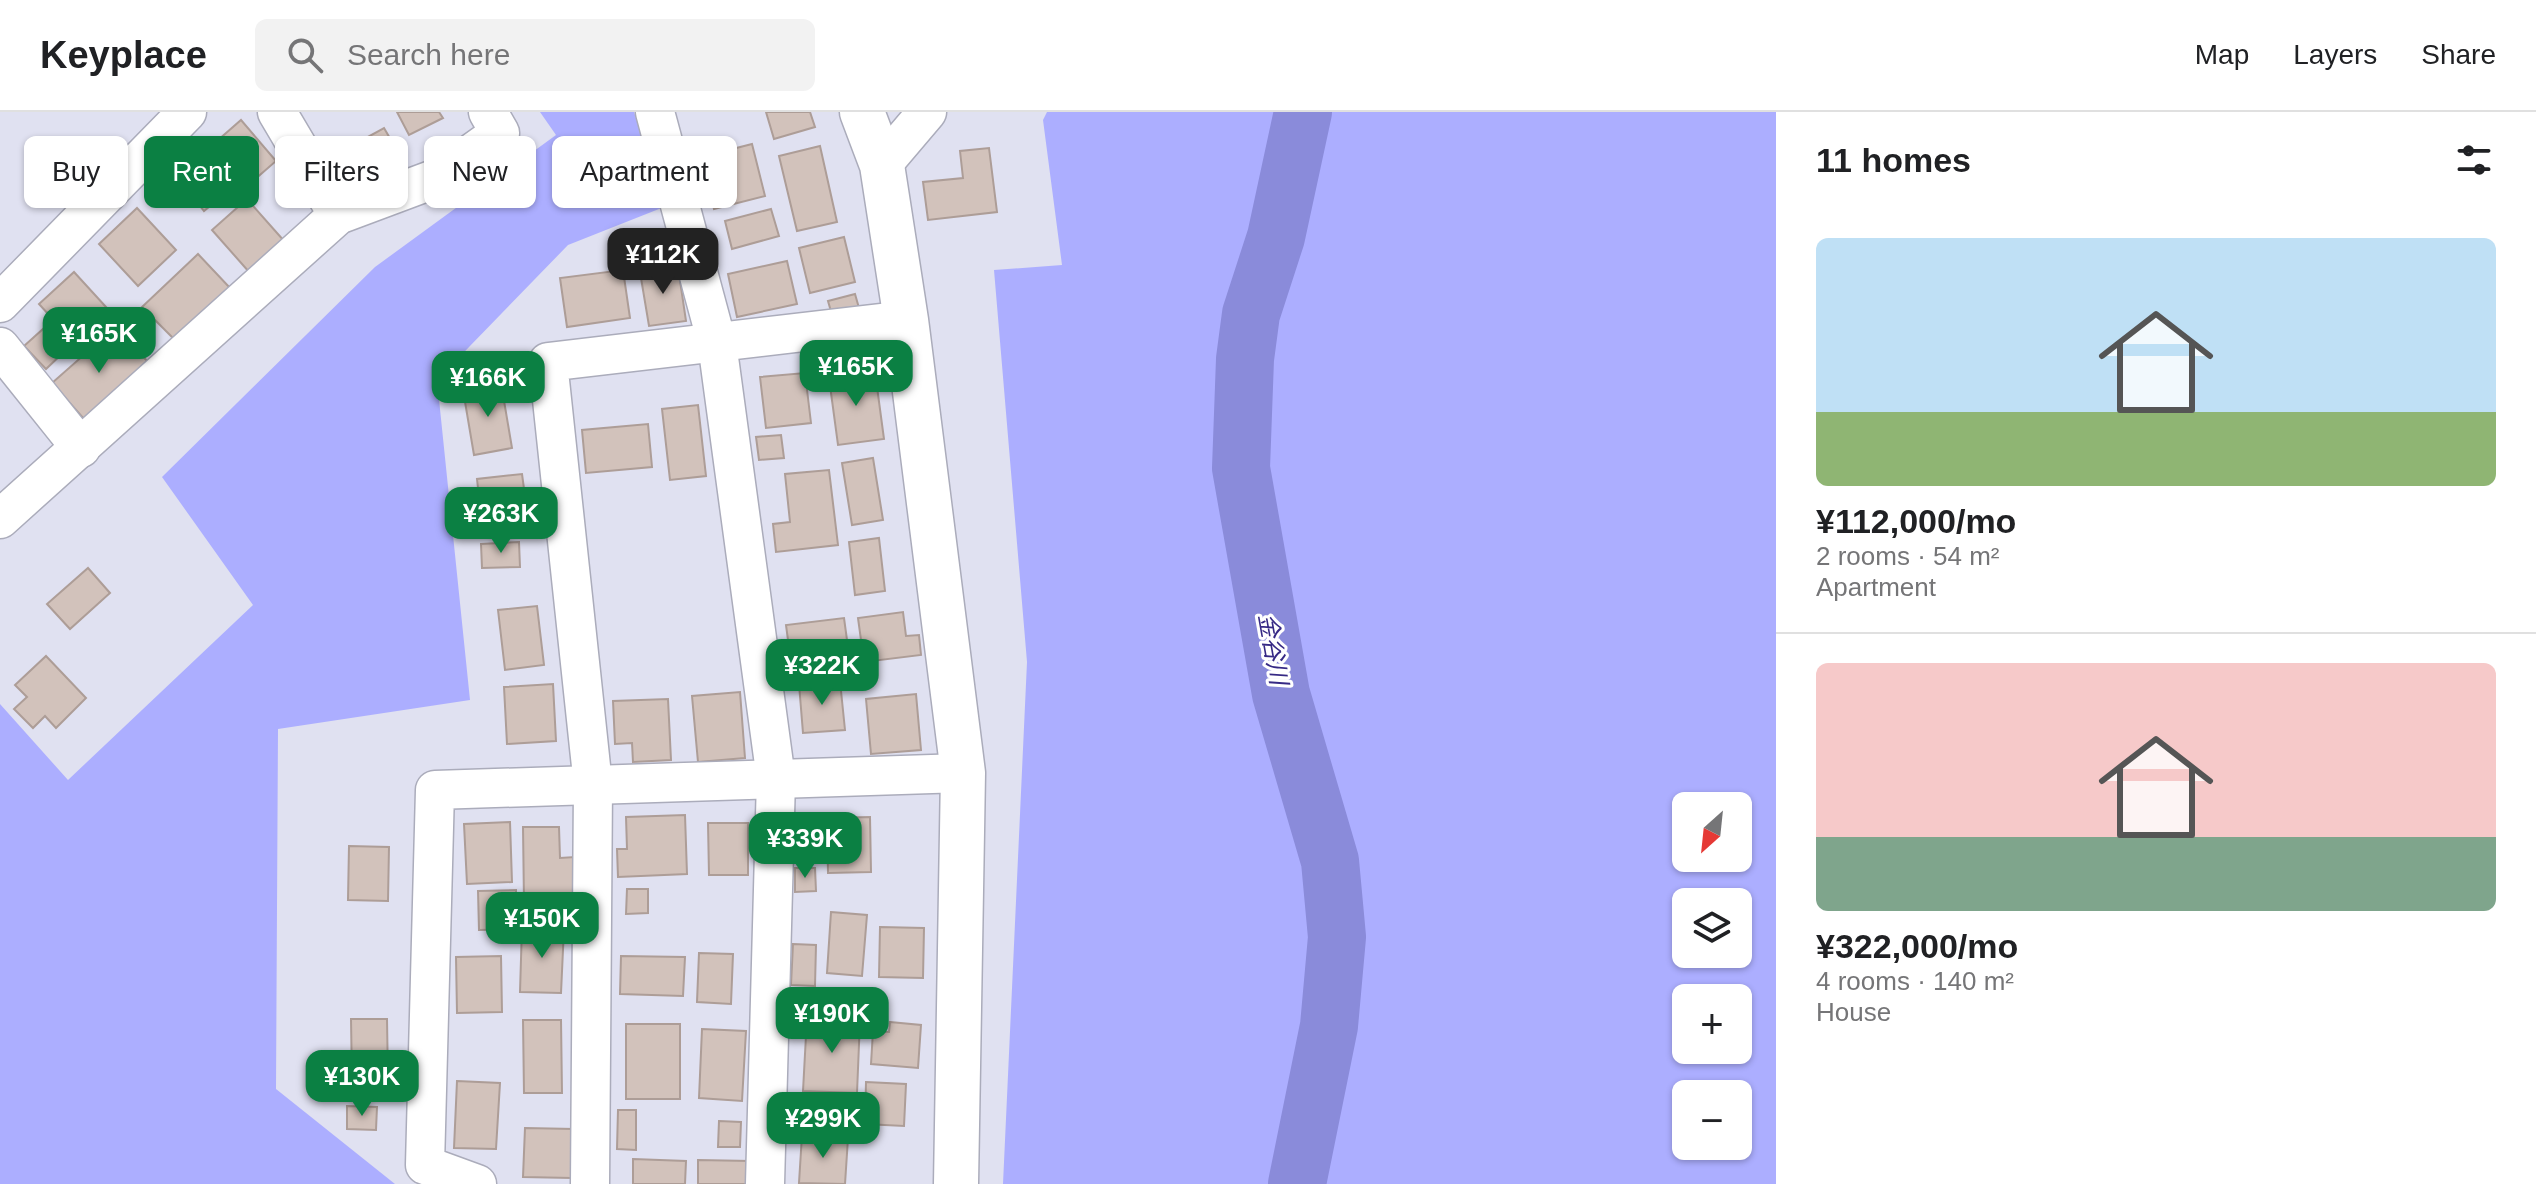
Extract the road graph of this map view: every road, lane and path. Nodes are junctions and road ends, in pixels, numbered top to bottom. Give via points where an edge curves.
1 (187, 112) edge
2 (277, 112) edge
3 (488, 112) edge
4 (655, 112) edge
5 (862, 112) edge
6 (927, 112) edge
7 (882, 165) junction
8 (338, 215) junction
9 (0, 303) edge
10 (906, 320) junction
11 (717, 343) junction
12 (0, 347) edge
13 (81, 448) junction
14 (0, 519) edge
15 (963, 773) junction
16 (776, 779) junction
17 (593, 785) junction
18 (477, 1184) edge
19 (590, 1184) edge
20 (765, 1184) edge
21 (956, 1184) edge

1 - 9 street
2 - 8 street
3 - 8 street via 500,133 437,178
4 - 11 street
5 - 7 street
6 - 7 street
7 - 10 street
8 - 13 street
10 - 11 street
10 - 15 street
11 - 16 street
11 - 17 street via 548,362
12 - 13 street
13 - 14 street
15 - 16 street
15 - 21 street
16 - 17 street
16 - 20 street
17 - 18 street via 435,790 425,1165
17 - 19 street

